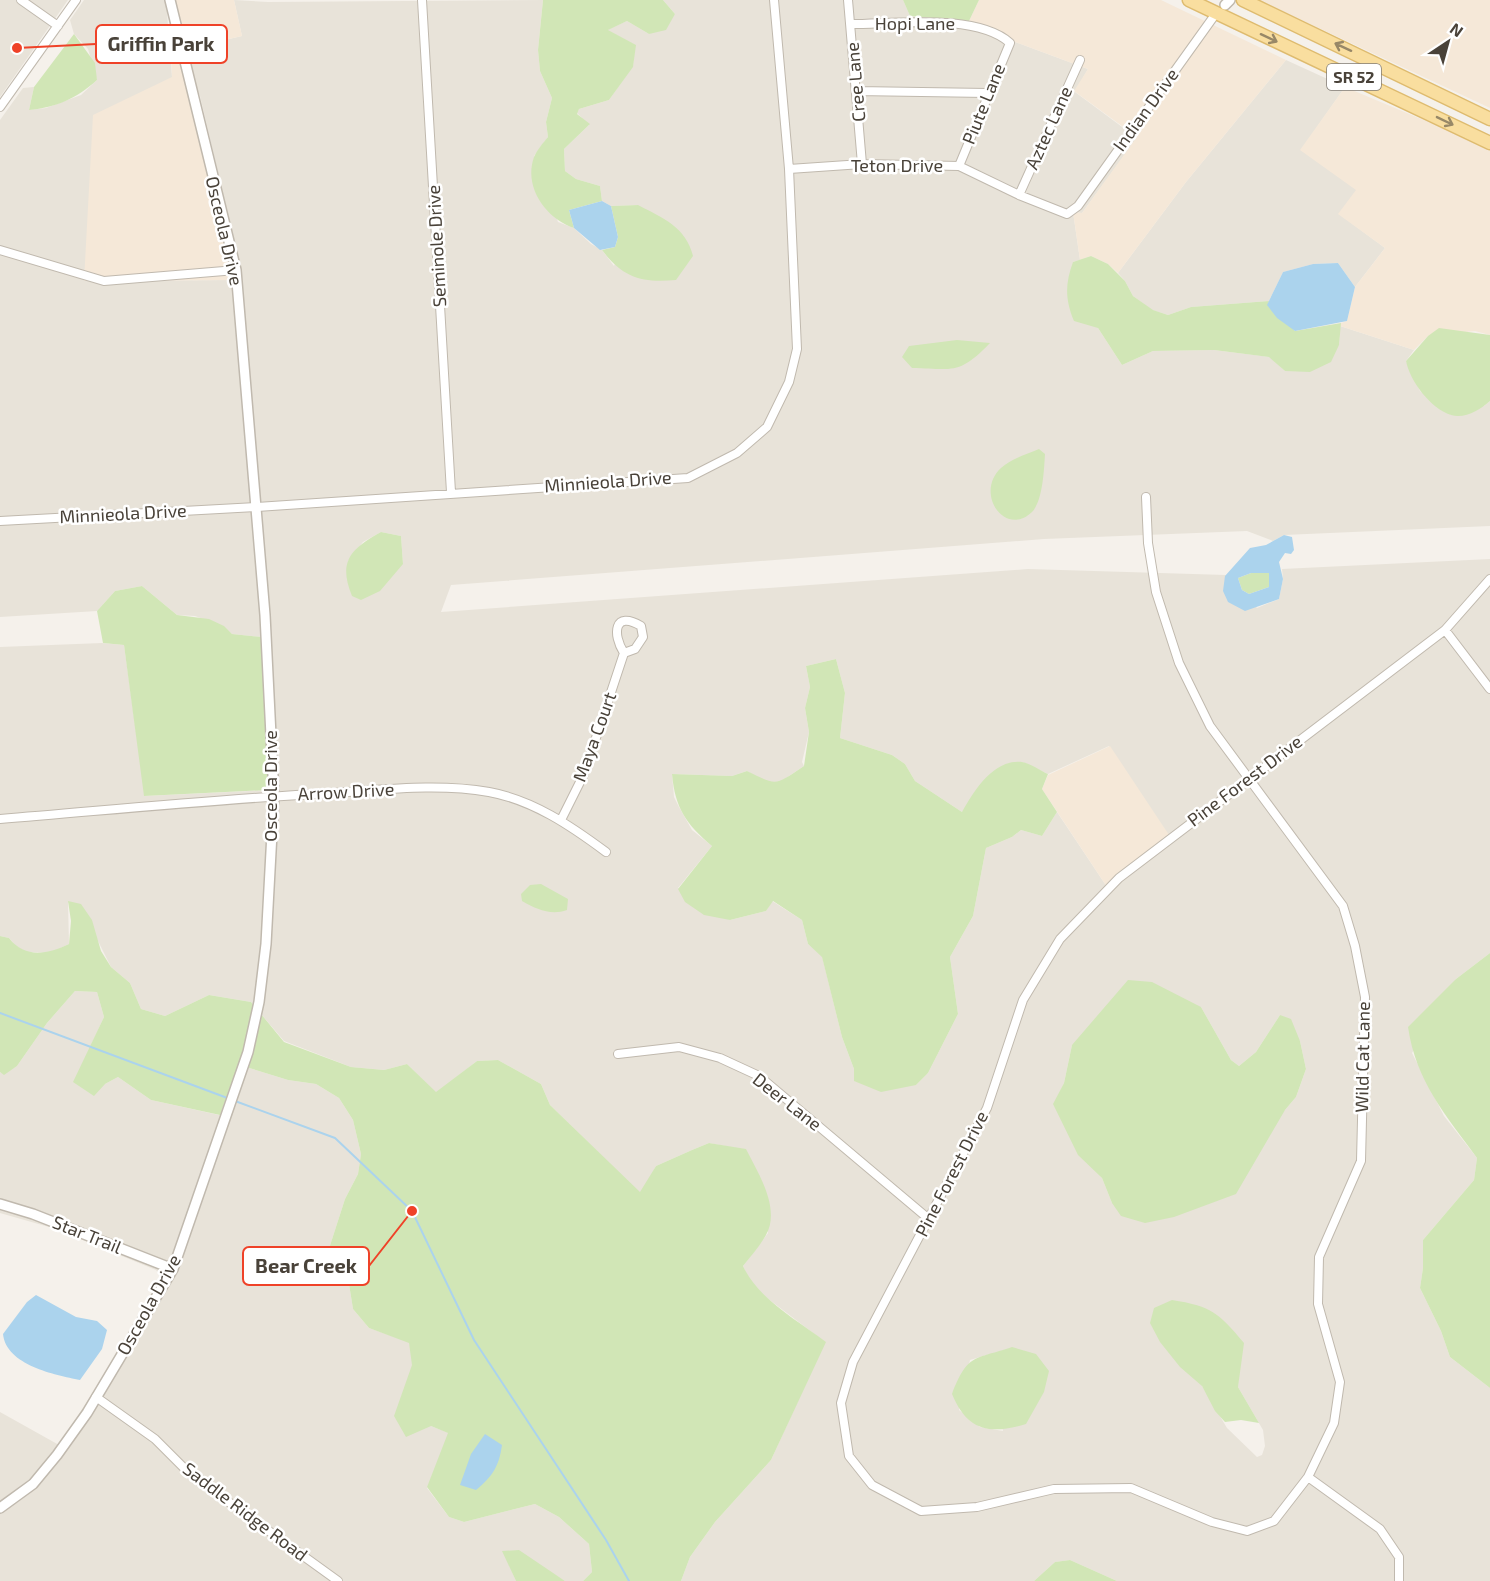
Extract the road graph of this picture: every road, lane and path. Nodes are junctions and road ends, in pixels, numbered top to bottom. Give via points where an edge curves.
1 (21, 0) edge
2 (76, 0) edge
3 (170, 0) edge
4 (422, 0) edge
5 (774, 0) edge
6 (848, 0) edge
7 (1189, 0) edge
8 (1243, 0) edge
9 (1224, 6) edge
10 (851, 24) junction
11 (58, 26) junction
12 (1010, 42) joint
13 (1080, 60) dead end
14 (856, 91) junction
15 (987, 93) junction
16 (0, 107) edge
17 (1490, 119) edge
18 (1490, 143) edge
19 (862, 164) junction
20 (959, 166) junction
21 (789, 169) junction
22 (1019, 195) junction
23 (1067, 214) joint
24 (0, 250) edge
25 (237, 270) junction
26 (452, 492) junction
27 (1146, 497) dead end
28 (257, 507) junction
29 (0, 521) edge
30 (1490, 579) edge
31 (1445, 630) junction
32 (624, 653) dead end
33 (1490, 689) edge
34 (1249, 776) junction
35 (274, 796) junction
36 (0, 819) edge
37 (561, 820) junction
38 (606, 852) dead end
39 (618, 1054) dead end
40 (0, 1204) edge
41 (930, 1220) junction
42 (173, 1269) junction
43 (96, 1397) junction
44 (1308, 1477) junction
45 (0, 1508) edge
46 (338, 1581) edge
47 (1399, 1581) edge

1 - 11 street
2 - 11 street
3 - 25 street, Osceola Drive
4 - 26 street, Seminole Drive
5 - 21 street, Minnieola Drive
6 - 10 street, Cree Lane
7 - 9 main road, SR 52
17 -> 8 main road, SR 52
9 -> 18 main road, SR 52
9 - 23 street, Indian Drive via 1078,206
10 - 12 street, Hopi Lane via 963,24 1002,35
10 - 14 street, Cree Lane
11 - 16 street
12 - 15 street, Piute Lane
13 - 22 street, Aztec Lane
14 - 15 street
14 - 19 street, Cree Lane
15 - 20 street, Piute Lane
19 - 20 street, Teton Drive
19 - 21 street, Teton Drive
20 - 22 street, Teton Drive
21 - 26 street, Minnieola Drive via 797,349 789,382 767,427 737,453 688,478
22 - 23 street, Teton Drive
24 - 25 street via 104,281
25 - 28 street, Osceola Drive
26 - 28 street, Minnieola Drive
27 - 34 street, Wild Cat Lane via 1149,549 1166,628 1210,726
28 - 29 street, Minnieola Drive
28 - 35 street, Osceola Drive
30 - 31 street, Pine Forest Drive
31 - 33 street
31 - 34 street, Pine Forest Drive
32 - 37 street, Maya Court via 584,774
34 - 41 street, Pine Forest Drive via 1119,878 1060,939 1023,1000 987,1108
34 - 44 street, Wild Cat Lane via 1343,906 1365,997 1361,1161 1319,1257 1318,1304 1340,1382 1334,1423
35 - 36 street, Arrow Drive
35 - 37 street, Arrow Drive via 436,787 491,792
35 - 42 street, Osceola Drive via 259,1002 248,1052
37 - 38 street, Arrow Drive
39 - 41 street, Deer Lane via 679,1047 720,1058 759,1076
40 - 42 street, Star Trail
41 - 44 street, Pine Forest Drive via 853,1362 841,1403 849,1456 872,1485 921,1511 977,1506 1054,1489 1131,1488 1212,1522 1247,1531 1274,1521
42 - 43 street, Osceola Drive
43 - 45 street, Osceola Drive via 33,1484
43 - 46 street, Saddle Ridge Road via 155,1439 190,1474
44 - 47 street via 1380,1529 1399,1557

